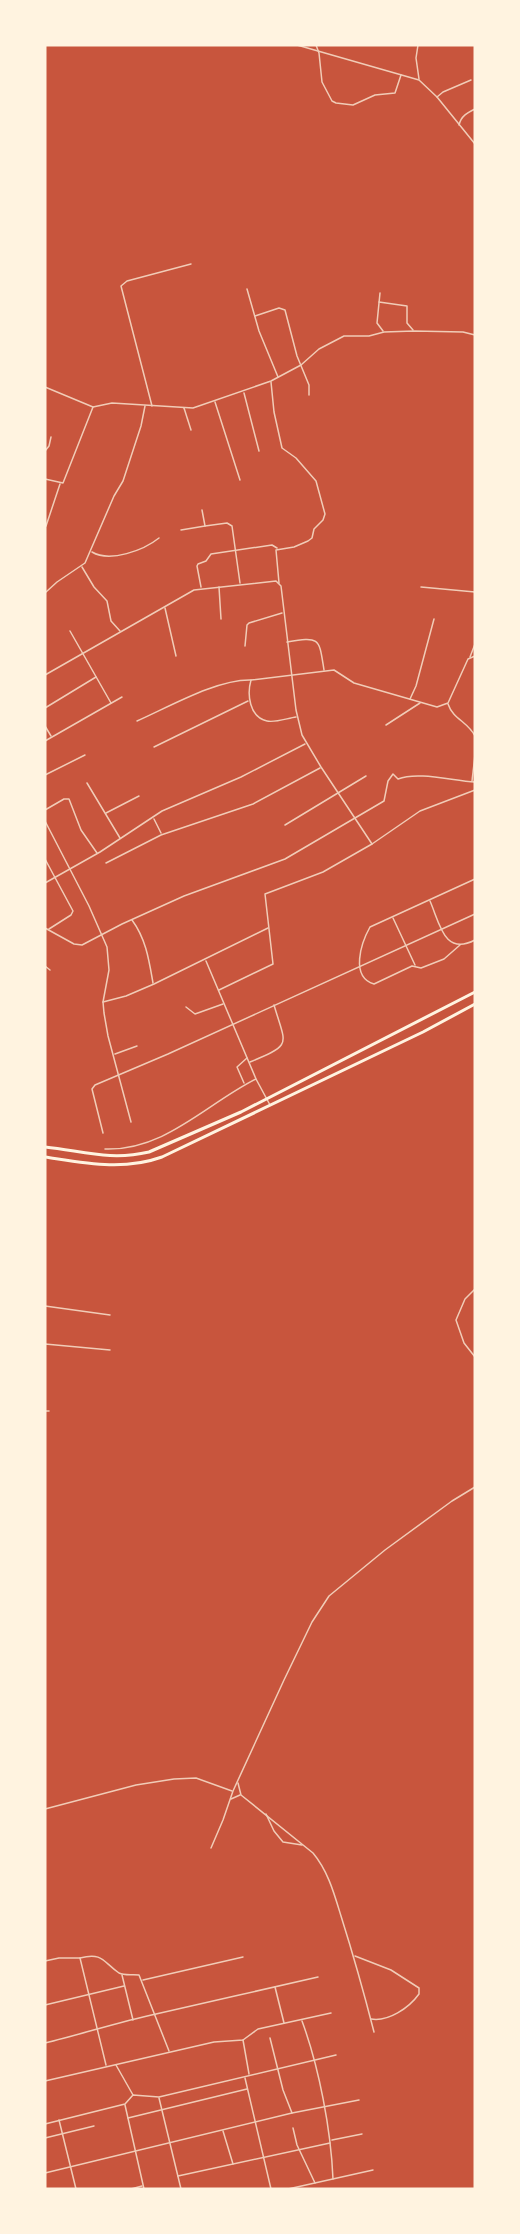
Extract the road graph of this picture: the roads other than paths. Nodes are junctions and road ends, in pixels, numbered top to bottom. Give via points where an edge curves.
1 (297, 45) edge
2 (316, 45) edge
3 (418, 45) edge
4 (320, 53) junction
5 (402, 74) junction
6 (419, 80) junction
7 (471, 80) dead end
8 (437, 98) junction
9 (475, 109) edge
10 (459, 126) junction
11 (475, 144) edge
12 (191, 264) dead end
13 (247, 290) dead end
14 (380, 293) dead end
15 (379, 302) junction
16 (255, 316) junction
17 (414, 330) junction
18 (384, 332) junction
19 (475, 335) edge
20 (301, 365) junction
21 (279, 378) junction
22 (271, 381) junction
23 (45, 387) edge
24 (244, 392) junction
25 (309, 395) dead end
26 (214, 402) junction
27 (146, 406) junction
28 (93, 407) junction
29 (152, 407) junction
30 (184, 408) junction
31 (191, 430) dead end
32 (51, 437) dead end
33 (45, 450) edge
34 (259, 451) dead end
35 (45, 479) edge
36 (240, 480) dead end
37 (61, 483) junction
38 (202, 510) dead end
39 (46, 526) edge
40 (205, 526) junction
41 (181, 530) dead end
42 (159, 538) dead end
43 (277, 549) junction
44 (91, 551) junction
45 (236, 551) junction
46 (82, 567) junction
47 (279, 583) junction
48 (240, 584) junction
49 (219, 586) junction
50 (421, 587) dead end
51 (202, 588) junction
52 (46, 592) edge
53 (475, 592) edge
54 (165, 607) junction
55 (284, 613) junction
56 (221, 619) dead end
57 (435, 619) dead end
58 (70, 631) dead end
59 (120, 632) junction
60 (286, 642) junction
61 (475, 644) edge
62 (245, 646) dead end
63 (82, 654) junction
64 (176, 656) dead end
65 (475, 656) edge
66 (470, 657) junction
67 (324, 670) junction
68 (45, 675) edge
69 (291, 676) junction
70 (96, 677) junction
71 (251, 680) junction
72 (122, 697) dead end
73 (409, 699) junction
74 (249, 701) junction
75 (421, 703) junction
76 (112, 704) junction
77 (448, 704) junction
78 (45, 708) edge
79 (297, 717) junction
80 (137, 721) dead end
81 (386, 725) dead end
82 (45, 726) edge
83 (475, 736) edge
84 (51, 737) junction
85 (45, 741) edge
86 (306, 743) junction
87 (154, 747) dead end
88 (85, 755) dead end
89 (475, 755) edge
90 (321, 767) junction
91 (45, 775) edge
92 (366, 776) dead end
93 (473, 782) edge
94 (87, 783) dead end
95 (475, 790) edge
96 (338, 792) junction
97 (139, 796) dead end
98 (45, 810) edge
99 (105, 813) junction
100 (354, 817) junction
101 (154, 818) junction
102 (45, 821) edge
103 (285, 825) dead end
104 (161, 835) junction
105 (120, 839) junction
106 (372, 844) junction
107 (97, 854) junction
108 (45, 859) edge
109 (106, 863) dead end
110 (70, 868) junction
111 (54, 878) junction
112 (475, 879) edge
113 (45, 883) edge
114 (430, 900) junction
115 (475, 914) edge
116 (393, 917) junction
117 (131, 920) junction
118 (268, 928) junction
119 (442, 928) junction
120 (46, 929) edge
121 (103, 935) junction
122 (475, 940) edge
123 (405, 945) junction
124 (460, 945) junction
125 (206, 960) junction
126 (359, 965) junction
127 (45, 966) edge
128 (416, 966) junction
129 (50, 970) dead end
130 (154, 984) junction
131 (219, 990) junction
132 (475, 992) edge
133 (103, 1002) junction
134 (224, 1003) junction
135 (475, 1004) edge
136 (274, 1005) junction
137 (186, 1007) dead end
138 (233, 1023) junction
139 (137, 1046) dead end
140 (45, 1055) edge
141 (114, 1055) junction
142 (248, 1058) junction
143 (249, 1062) junction
144 (120, 1075) junction
145 (256, 1079) junction
146 (45, 1080) edge
147 (244, 1085) junction
148 (266, 1098) junction
149 (270, 1106) junction
150 (131, 1122) dead end
151 (103, 1133) dead end
152 (45, 1147) edge
153 (105, 1149) dead end
154 (45, 1157) edge
155 (475, 1289) edge
156 (45, 1306) edge
157 (110, 1314) dead end
158 (45, 1344) edge
159 (110, 1350) dead end
160 (475, 1357) edge
161 (45, 1411) edge
162 (49, 1411) dead end
163 (475, 1487) edge
164 (238, 1783) junction
165 (232, 1791) junction
166 (241, 1795) junction
167 (231, 1799) junction
168 (45, 1809) edge
169 (266, 1813) junction
170 (303, 1845) junction
171 (211, 1848) dead end
172 (354, 1956) junction
173 (243, 1957) dead end
174 (80, 1958) junction
175 (45, 1961) edge
176 (122, 1974) junction
177 (318, 1977) dead end
178 (142, 1980) junction
179 (124, 1986) junction
180 (275, 1986) junction
181 (89, 1994) junction
182 (45, 2005) edge
183 (331, 2013) dead end
184 (155, 2014) junction
185 (371, 2019) junction
186 (133, 2020) junction
187 (302, 2020) junction
188 (285, 2024) junction
189 (98, 2030) junction
190 (374, 2032) dead end
191 (270, 2038) dead end
192 (243, 2040) junction
193 (45, 2043) edge
194 (170, 2052) junction
195 (336, 2055) dead end
196 (313, 2059) junction
197 (116, 2064) junction
198 (106, 2066) junction
199 (279, 2069) junction
200 (250, 2076) junction
201 (244, 2077) junction
202 (45, 2081) edge
203 (247, 2089) junction
204 (133, 2094) junction
205 (159, 2097) junction
206 (359, 2100) dead end
207 (125, 2104) junction
208 (324, 2107) junction
209 (162, 2110) junction
210 (292, 2113) junction
211 (128, 2118) junction
212 (59, 2120) junction
213 (256, 2122) junction
214 (45, 2124) edge
215 (94, 2126) dead end
216 (293, 2128) dead end
217 (223, 2130) junction
218 (63, 2133) junction
219 (362, 2134) dead end
220 (45, 2138) edge
221 (168, 2142) junction
222 (332, 2142) junction
223 (300, 2150) junction
224 (136, 2152) junction
225 (265, 2157) junction
226 (234, 2165) junction
227 (71, 2167) junction
228 (373, 2170) dead end
229 (45, 2173) edge
230 (178, 2176) junction
231 (333, 2179) junction
232 (316, 2184) junction
233 (143, 2185) junction
234 (76, 2189) edge
235 (131, 2189) edge
236 (144, 2189) edge
237 (181, 2189) edge
238 (271, 2189) edge
239 (288, 2189) edge

1 - 4 street
2 - 4 street
3 - 6 street
4 - 5 street
4 - 5 street via 322,82 332,101 340,105 395,93
5 - 6 street
6 - 8 street
7 - 8 street via 440,93
8 - 10 street
9 - 10 street via 460,119
10 - 11 street
12 - 29 street via 121,286
13 - 16 street
14 - 15 street
15 - 17 street via 407,306 406,323
15 - 18 street via 377,324
16 - 20 street via 279,308 285,310
16 - 21 street
17 - 18 street
17 - 19 street
18 - 20 street via 340,338
20 - 21 street
20 - 25 street
21 - 22 street
22 - 24 street
22 - 43 street via 282,448 316,481 325,514 312,538 285,550
23 - 28 street
24 - 26 street
24 - 34 street
26 - 30 street
26 - 36 street
27 - 28 street via 112,403
27 - 29 street
27 - 44 street via 123,481
28 - 37 street
29 - 30 street
30 - 31 street
32 - 33 street
35 - 37 street
37 - 39 street
38 - 40 street
40 - 41 street
40 - 45 street via 230,524
42 - 44 street via 134,552 103,556
43 - 45 street via 272,545
43 - 47 street
44 - 46 street
45 - 48 street
45 - 51 street via 211,554 207,561 198,564
46 - 52 street
46 - 59 street via 107,601 111,621
47 - 48 street via 274,580
47 - 55 street
48 - 49 street
49 - 51 street
49 - 56 street
50 - 53 street
51 - 54 street
54 - 59 street
54 - 64 street
55 - 60 street
55 - 62 street via 249,623
57 - 73 street
58 - 63 street
59 - 63 street
60 - 67 street via 317,641
60 - 69 street
61 - 66 street
63 - 68 street
63 - 70 street
65 - 66 street
66 - 77 street
67 - 69 street
67 - 73 street via 334,670 354,683
69 - 71 street
69 - 79 street
70 - 76 street
70 - 78 street
71 - 74 street
71 - 80 street via 218,685
72 - 76 street
73 - 75 street
74 - 79 street via 266,721
74 - 87 street
75 - 77 street via 438,707
75 - 81 street
76 - 84 street
77 - 83 street
79 - 86 street
82 - 84 street
84 - 85 street
86 - 90 street
86 - 101 street
88 - 91 street
89 - 93 street
90 - 96 street
90 - 104 street via 253,804
92 - 96 street
93 - 100 street via 420,776 398,779 393,774 386,799
94 - 99 street
95 - 106 street via 420,811
96 - 100 street
96 - 103 street
97 - 99 street
98 - 107 street via 69,799 81,830
99 - 105 street
100 - 106 street
100 - 117 street via 285,859
101 - 104 street
101 - 105 street
102 - 110 street
104 - 109 street
105 - 107 street
106 - 118 street via 323,872 265,894
107 - 110 street
108 - 111 street
110 - 111 street
110 - 121 street
111 - 113 street
111 - 120 street via 73,912
112 - 114 street
114 - 116 street
114 - 119 street
115 - 119 street
116 - 123 street
116 - 126 street via 368,930
117 - 121 street
117 - 130 street via 148,954
118 - 125 street
118 - 131 street via 273,964
119 - 123 street
119 - 124 street via 453,944
120 - 121 street via 78,946
121 - 133 street via 109,960
122 - 124 street
123 - 126 street
123 - 128 street
124 - 128 street via 444,959 421,968
125 - 130 street
125 - 131 street
126 - 128 street via 361,975 372,984
126 - 136 street
127 - 129 street
130 - 133 street
131 - 134 street
132 - 148 main road
133 - 141 street
134 - 137 street via 198,1014
134 - 138 street
135 - 149 main road
136 - 138 street
136 - 143 street via 284,1032 283,1046
138 - 142 street
138 - 144 street
139 - 141 street
140 - 146 street
141 - 144 street
142 - 143 street
142 - 147 street via 237,1067
143 - 145 street
144 - 150 street
144 - 151 street via 93,1087
145 - 147 street
145 - 148 street
147 - 153 street via 165,1136 130,1148
148 - 149 street
148 - 152 main road via 221,1121 133,1156 106,1157
149 - 154 main road via 149,1162 112,1166
155 - 160 street via 465,1299 456,1320 464,1343
156 - 157 street
158 - 159 street
161 - 162 street
163 - 164 street via 385,1550 329,1596 312,1622
164 - 165 street
164 - 166 street
165 - 167 street
165 - 168 street via 196,1778 174,1779
166 - 167 street
166 - 169 street
167 - 171 street
169 - 170 street
169 - 170 street via 283,1842
170 - 172 street via 328,1877
172 - 185 street
172 - 185 street via 392,1970 418,1988 415,2000 396,2013
173 - 178 street
174 - 175 street
174 - 176 street via 101,1957
174 - 181 street
176 - 178 street via 136,1974
176 - 179 street
177 - 180 street
178 - 184 street
179 - 181 street
179 - 186 street
180 - 184 street
180 - 188 street
181 - 182 street
181 - 189 street
183 - 187 street
184 - 186 street
184 - 194 street
185 - 190 street
186 - 189 street
187 - 188 street
187 - 196 street
188 - 192 street via 258,2029
189 - 193 street
189 - 198 street
191 - 199 street
192 - 194 street
192 - 200 street
194 - 197 street
195 - 196 street
196 - 199 street
196 - 208 street
197 - 198 street
197 - 204 street
198 - 202 street
199 - 200 street
199 - 210 street
200 - 201 street
201 - 203 street
201 - 205 street
203 - 209 street
203 - 213 street
204 - 205 street
204 - 207 street
205 - 209 street
206 - 208 street
207 - 211 street
207 - 212 street
208 - 210 street
208 - 222 street
209 - 211 street
209 - 221 street
210 - 213 street
211 - 224 street
212 - 214 street
212 - 218 street
213 - 217 street
213 - 225 street
215 - 218 street
216 - 223 street
217 - 221 street
217 - 226 street
218 - 220 street
218 - 227 street
219 - 222 street
221 - 224 street
221 - 230 street
222 - 223 street
222 - 231 street
223 - 225 street
223 - 232 street
224 - 227 street
224 - 233 street
225 - 226 street
225 - 238 street
226 - 230 street
227 - 229 street
227 - 234 street
228 - 231 street
230 - 237 street
231 - 232 street
232 - 239 street
233 - 235 street
233 - 236 street

